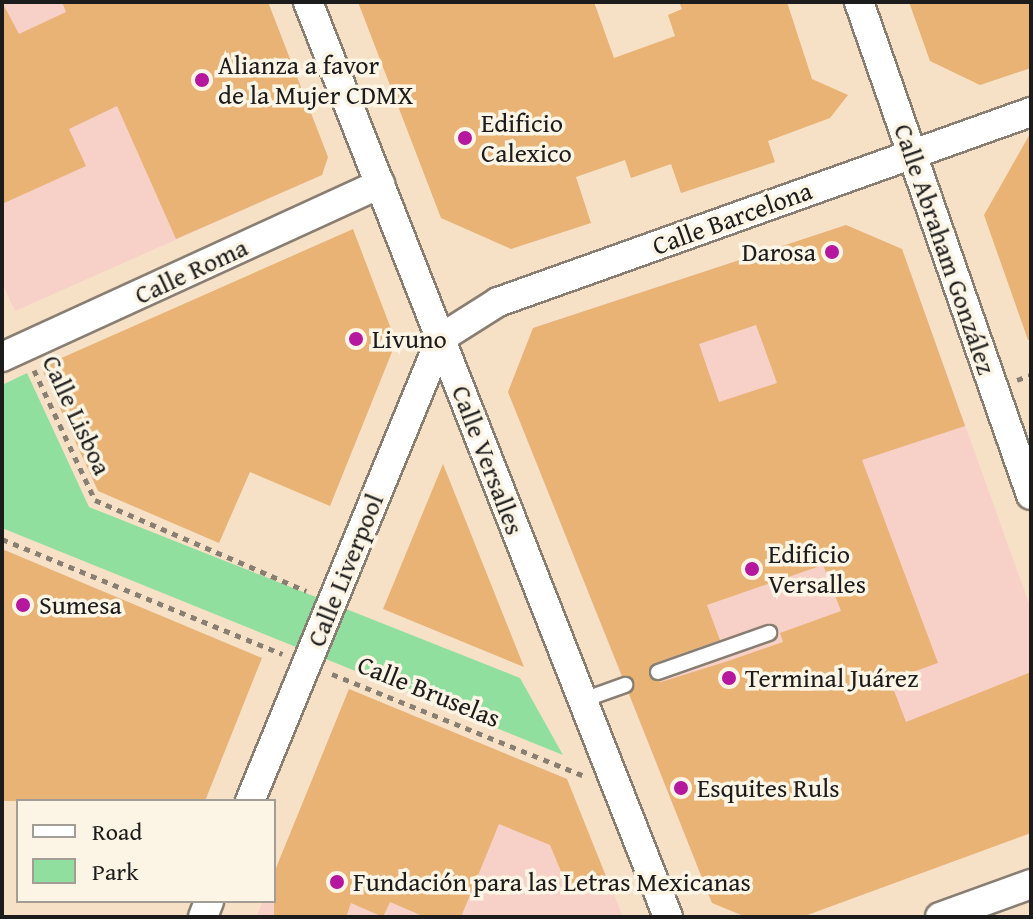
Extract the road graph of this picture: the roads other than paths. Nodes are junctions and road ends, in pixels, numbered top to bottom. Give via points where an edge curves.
1 (308, 2) edge
2 (859, 2) edge
3 (1031, 112) edge
4 (912, 154) junction
5 (380, 184) junction
6 (441, 338) junction
7 (13, 352) edge
8 (1031, 495) edge
9 (769, 633) dead end
10 (658, 672) dead end
11 (625, 685) dead end
12 (583, 700) junction
13 (251, 799) edge
14 (1031, 884) edge
15 (668, 917) edge
16 (940, 917) edge

1 - 5 street, Calle Versalles
2 - 4 street, Calle Abraham González
3 - 4 street, Calle Barcelona
4 - 6 street, Calle Barcelona via 498,302
4 - 8 street, Calle Abraham González
5 - 6 street, Calle Versalles
5 - 7 street, Calle Roma
6 - 12 street, Calle Versalles
6 - 13 street, Calle Liverpool
9 - 10 lane
11 - 12 lane
12 - 15 street, Calle Versalles
14 - 16 street

